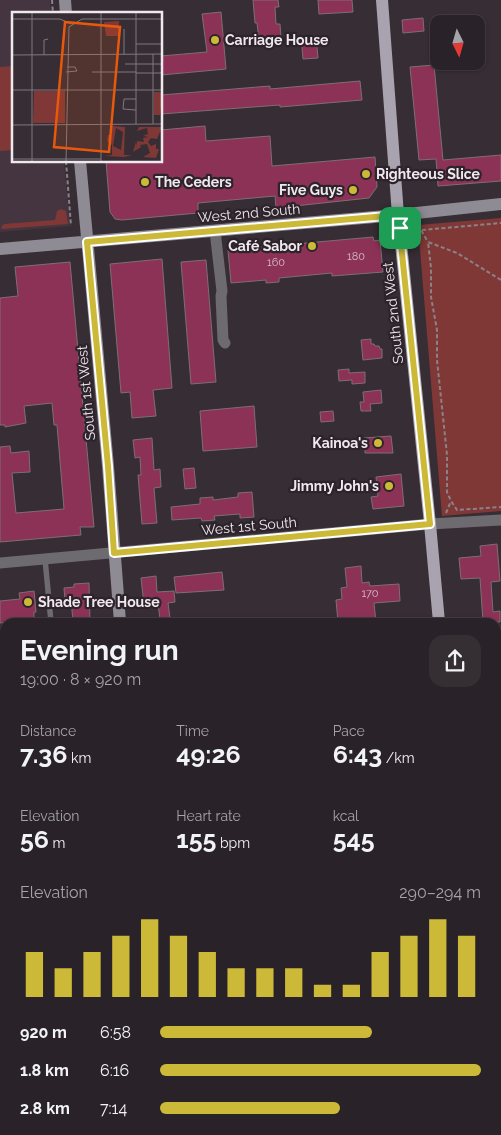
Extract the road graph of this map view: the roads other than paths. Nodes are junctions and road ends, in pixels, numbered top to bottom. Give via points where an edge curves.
1 (382, 0) edge
2 (80, 162) edge
3 (501, 204) edge
4 (398, 215) junction
5 (215, 231) junction
6 (87, 242) junction
7 (0, 249) edge
8 (225, 343) dead end
9 (501, 520) edge
10 (430, 524) junction
11 (114, 553) junction
12 (45, 559) junction
13 (0, 563) edge
14 (51, 618) edge
15 (120, 618) edge
16 (438, 618) edge

1 - 4 main road, South 2nd West
2 - 6 street, South 1st West
3 - 4 street, West 2nd South
4 - 5 street, West 2nd South
4 - 10 main road, South 2nd West
5 - 6 street, West 2nd South
5 - 8 street
6 - 7 street, West 2nd South
6 - 11 street, South 1st West
9 - 10 street, West 1st South
10 - 11 street, West 1st South
10 - 16 main road, South 2nd West
11 - 12 street, West 1st South
11 - 15 street, South 1st West
12 - 13 street, West 1st South
12 - 14 lane

